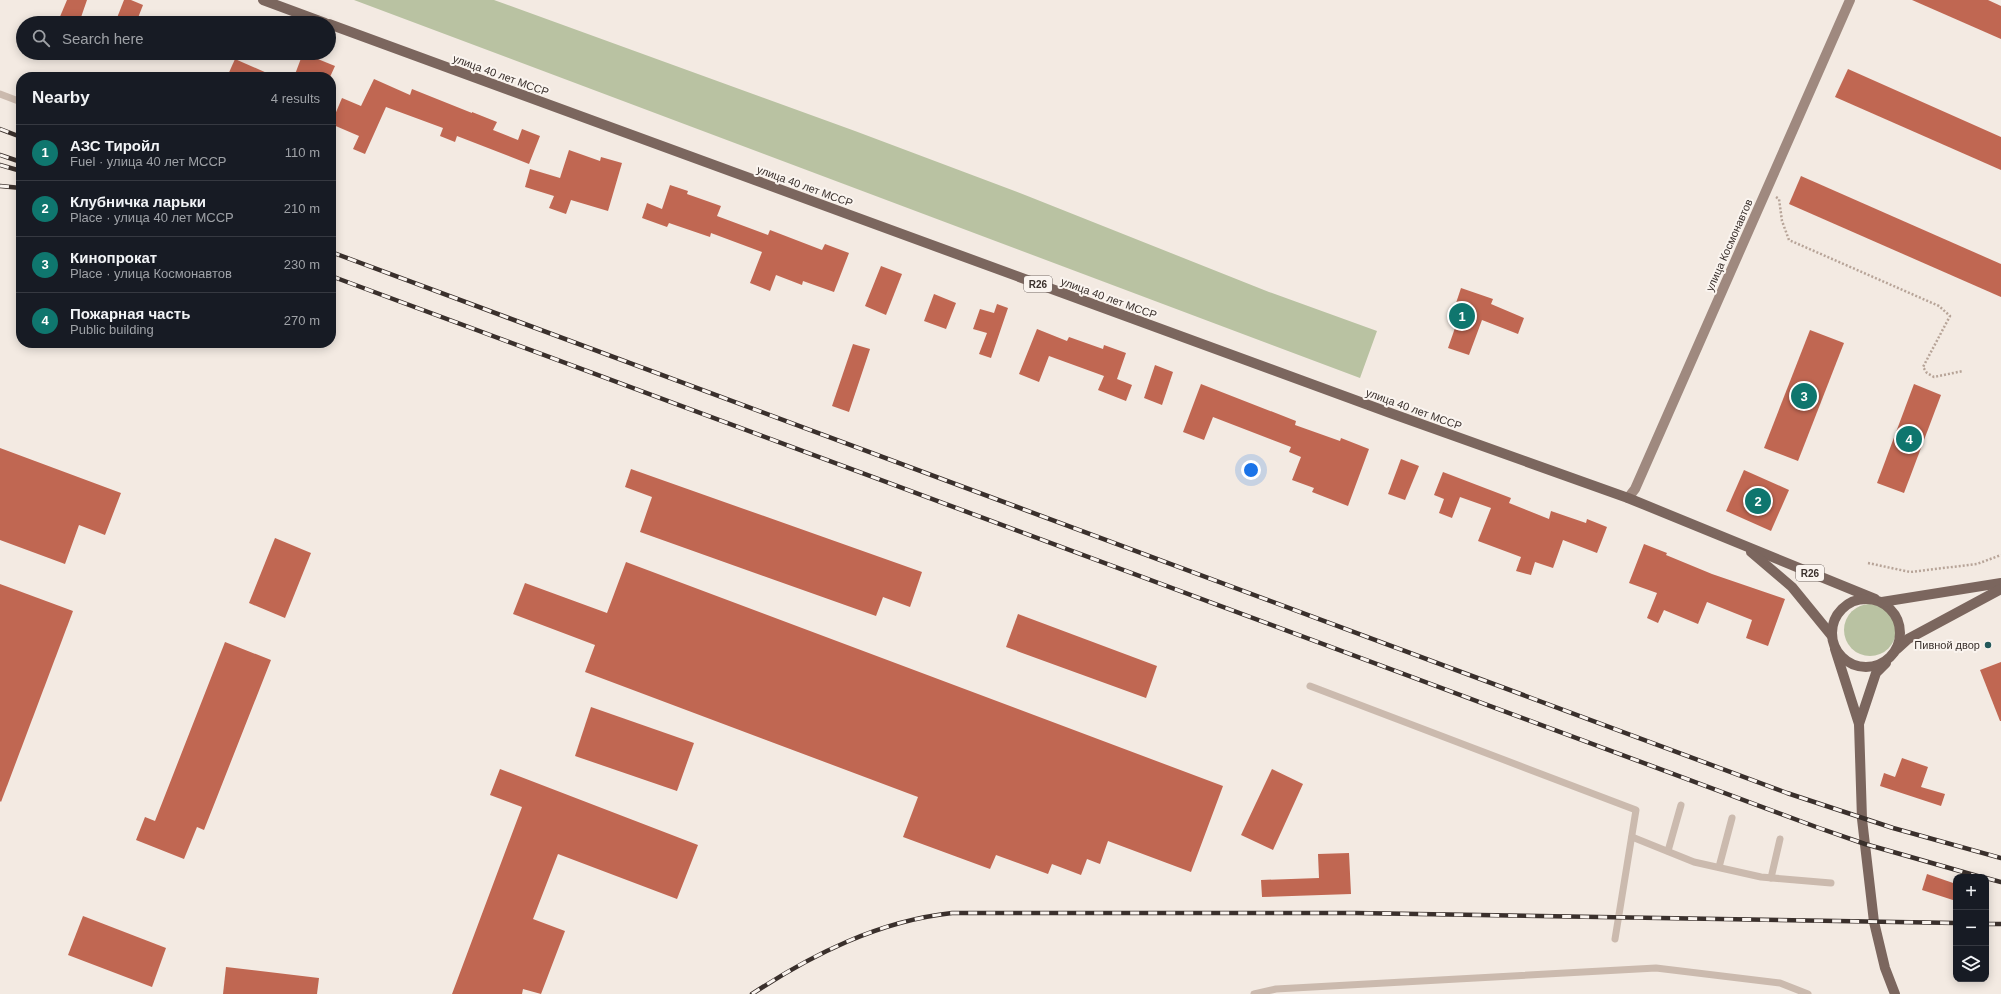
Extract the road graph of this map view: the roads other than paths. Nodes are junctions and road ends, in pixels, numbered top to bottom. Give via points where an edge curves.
1 (263, 0) edge
2 (1850, 0) edge
3 (306, 16) edge
4 (336, 27) edge
5 (0, 94) edge
6 (16, 100) edge
7 (1628, 498) junction
8 (1745, 547) junction
9 (2001, 583) edge
10 (2001, 590) edge
11 (1879, 601) junction
12 (1832, 636) junction
13 (1835, 649) junction
14 (1893, 654) junction
15 (1310, 686) dead end
16 (1859, 724) junction
17 (1680, 805) dead end
18 (1732, 818) dead end
19 (1632, 837) junction
20 (1780, 839) dead end
21 (1668, 851) junction
22 (1718, 867) junction
23 (1771, 878) junction
24 (1831, 883) dead end
25 (1615, 939) dead end
26 (1254, 994) edge
27 (1808, 994) edge
28 (1895, 994) edge

1 - 3 main road
2 - 7 street, улица Космонавтов
4 - 7 main road, улица 40 лет МССР / R26 via 1400,417
5 - 6 lane
7 - 8 main road, улица 40 лет МССР / R26
8 - 11 main road, улица 40 лет МССР / R26
8 - 12 main road, улица 40 лет МССР / R26 via 1792,587
9 - 11 main road
10 - 14 main road via 1908,639
11 - 12 main road via 1856,600 1840,610 1832,627
11 - 14 main road via 1896,615 1899,623 1901,632
12 - 13 main road
13 - 14 main road via 1854,665 1867,667 1880,665
13 - 16 main road
14 - 16 main road via 1876,674
15 - 19 lane via 1636,810
16 - 28 main road via 1862,819 1874,922 1885,968
17 - 21 lane
18 - 22 lane
19 - 21 lane
19 - 25 lane
20 - 23 lane
21 - 22 lane via 1694,862
22 - 23 lane
23 - 24 lane
26 - 27 lane via 1276,989 1656,968 1780,984

